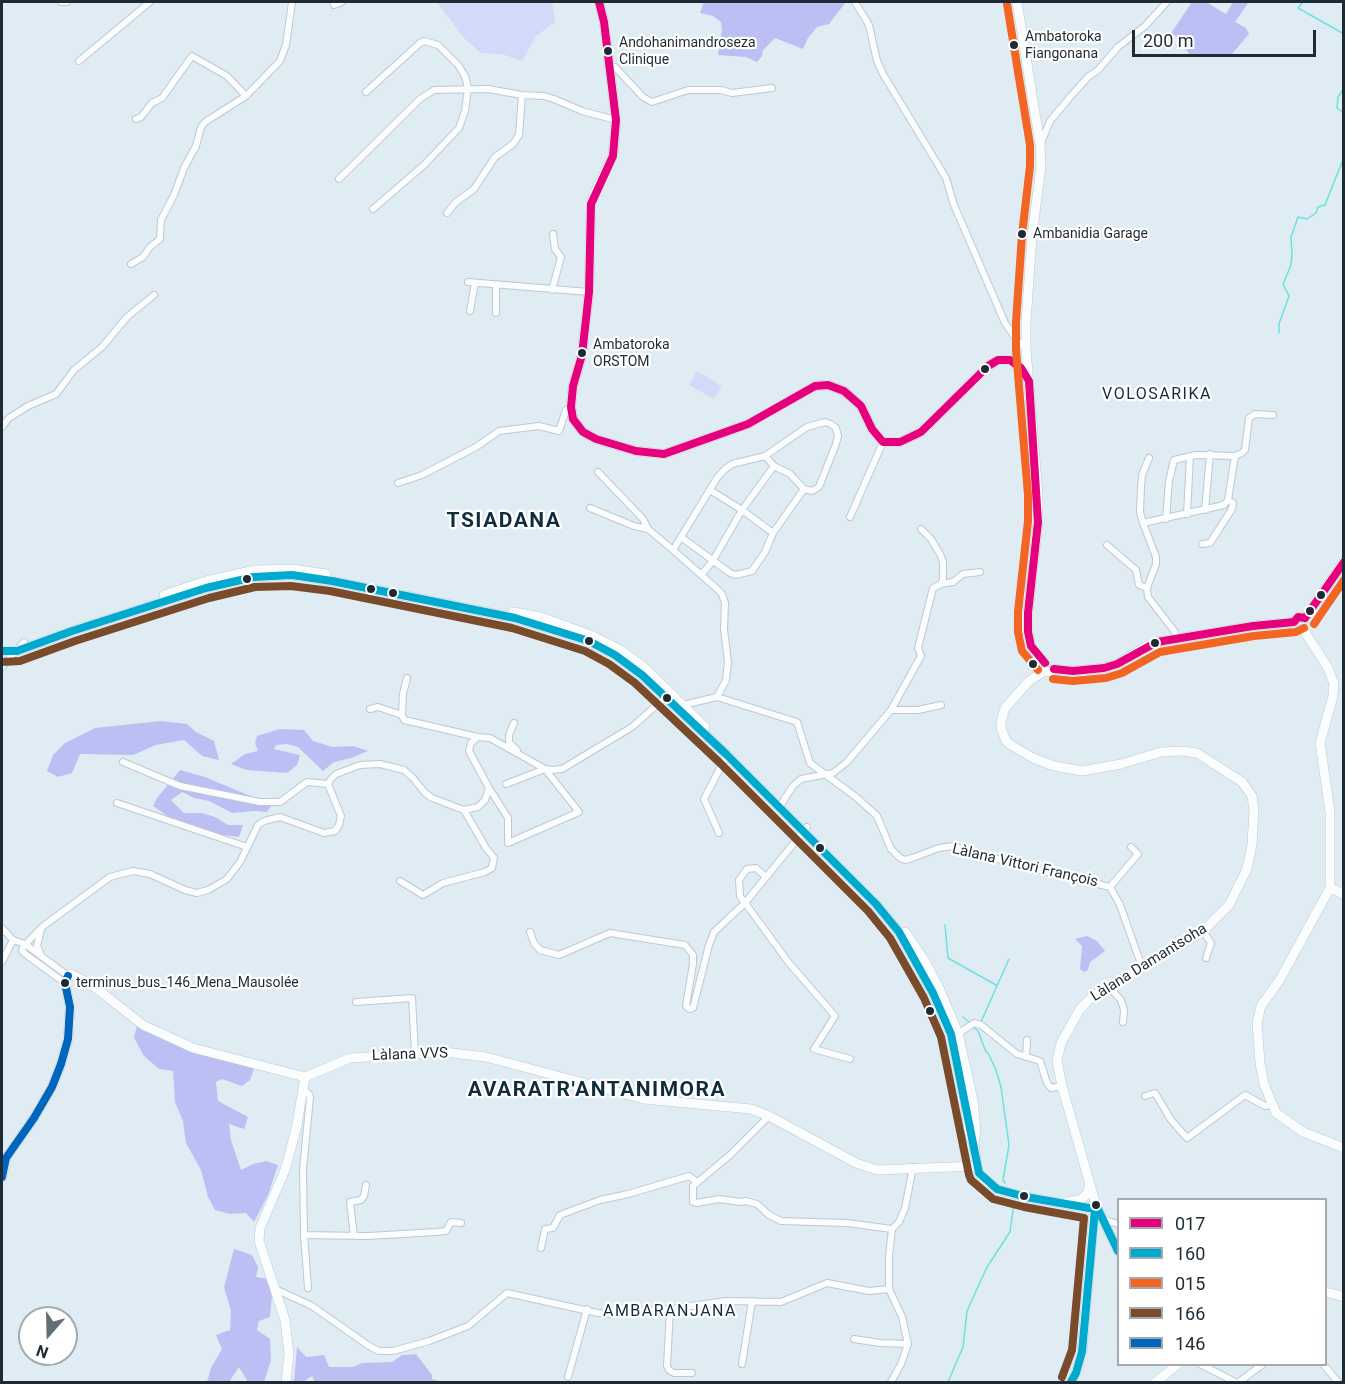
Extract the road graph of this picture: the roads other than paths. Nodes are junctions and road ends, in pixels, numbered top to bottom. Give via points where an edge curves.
1 (61, 2) edge
2 (67, 2) edge
3 (150, 2) edge
4 (292, 2) edge
5 (342, 2) edge
6 (599, 2) edge
7 (855, 2) edge
8 (1017, 2) edge
9 (1167, 2) edge
10 (334, 5) dead end
11 (79, 61) dead end
12 (609, 67) junction
13 (772, 87) dead end
14 (468, 88) junction
15 (366, 92) dead end
16 (522, 95) junction
17 (246, 96) junction
18 (136, 119) dead end
19 (616, 120) junction
20 (1040, 144) junction
21 (339, 179) dead end
22 (373, 209) dead end
23 (447, 213) dead end
24 (553, 234) dead end
25 (131, 264) dead end
26 (496, 285) junction
27 (552, 290) junction
28 (588, 292) junction
29 (154, 295) dead end
30 (470, 311) dead end
31 (496, 313) dead end
32 (1026, 349) junction
33 (1029, 381) junction
34 (571, 407) junction
35 (1273, 415) dead end
36 (2, 427) edge
37 (883, 442) junction
38 (1210, 454) junction
39 (765, 456) junction
40 (1190, 456) junction
41 (1235, 456) junction
42 (1149, 458) dead end
43 (774, 466) junction
44 (598, 472) dead end
45 (398, 483) dead end
46 (804, 489) junction
47 (710, 490) junction
48 (1228, 500) junction
49 (590, 507) dead end
50 (742, 510) junction
51 (1205, 510) junction
52 (1187, 514) junction
53 (850, 517) dead end
54 (1166, 519) junction
55 (1143, 523) junction
56 (648, 529) junction
57 (921, 529) dead end
58 (773, 533) junction
59 (681, 537) junction
60 (1202, 544) dead end
61 (1107, 545) dead end
62 (673, 550) junction
63 (1344, 561) edge
64 (712, 562) junction
65 (980, 572) dead end
66 (702, 574) junction
67 (941, 584) junction
68 (1147, 588) junction
69 (1305, 618) junction
70 (1294, 622) junction
71 (1303, 629) junction
72 (1177, 638) junction
73 (24, 642) junction
74 (2, 651) edge
75 (16, 651) junction
76 (2, 667) edge
77 (1048, 667) junction
78 (407, 678) dead end
79 (668, 695) junction
80 (717, 697) junction
81 (683, 705) junction
82 (941, 705) dead end
83 (370, 709) dead end
84 (891, 710) junction
85 (402, 715) junction
86 (514, 723) dead end
87 (478, 737) junction
88 (522, 755) junction
89 (727, 755) junction
90 (123, 762) dead end
91 (545, 769) junction
92 (826, 774) junction
93 (328, 784) junction
94 (506, 784) dead end
95 (489, 788) junction
96 (117, 803) dead end
97 (782, 803) junction
98 (464, 810) junction
99 (805, 829) junction
100 (719, 833) dead end
101 (247, 847) junction
102 (1131, 847) dead end
103 (766, 877) junction
104 (400, 881) dead end
105 (1110, 887) junction
106 (1330, 888) junction
107 (1344, 894) edge
108 (745, 903) junction
109 (42, 927) junction
110 (2, 928) edge
111 (1203, 931) junction
112 (530, 932) dead end
113 (13, 940) junction
114 (25, 944) junction
115 (42, 956) junction
116 (1206, 958) dead end
117 (2, 962) edge
118 (1142, 967) junction
119 (67, 979) junction
120 (1108, 986) junction
121 (356, 1002) dead end
122 (1123, 1023) dead end
123 (958, 1034) junction
124 (1027, 1040) dead end
125 (415, 1053) junction
126 (1026, 1057) junction
127 (850, 1059) dead end
128 (306, 1077) junction
129 (1062, 1086) junction
130 (302, 1089) junction
131 (1145, 1096) dead end
132 (1272, 1105) junction
133 (769, 1116) junction
134 (974, 1145) junction
135 (1344, 1148) edge
136 (977, 1166) junction
137 (913, 1167) junction
138 (2, 1177) edge
139 (697, 1182) junction
140 (1090, 1183) junction
141 (366, 1185) dead end
142 (1051, 1201) junction
143 (1066, 1202) junction
144 (1095, 1206) junction
145 (1098, 1220) junction
146 (461, 1223) dead end
147 (1117, 1224) edge
148 (892, 1229) junction
149 (304, 1235) junction
150 (354, 1236) junction
151 (541, 1248) dead end
152 (1117, 1248) edge
153 (308, 1288) dead end
154 (275, 1289) junction
155 (889, 1289) junction
156 (1327, 1292) edge
157 (1344, 1297) edge
158 (752, 1301) junction
159 (586, 1309) junction
160 (670, 1309) junction
161 (854, 1339) dead end
162 (908, 1344) junction
163 (742, 1364) dead end
164 (1177, 1366) edge
165 (1202, 1366) edge
166 (1262, 1366) edge
167 (1324, 1366) edge
168 (692, 1373) dead end
169 (568, 1377) dead end
170 (286, 1383) edge
171 (891, 1383) edge
172 (1071, 1383) edge
173 (1156, 1383) edge
174 (1237, 1383) edge
175 (1338, 1383) edge

1 - 2 street
3 - 11 street
4 - 17 street via 280,61
5 - 10 street
6 - 12 street
7 - 32 street via 869,25 883,74 946,178 1005,323
8 - 20 street
9 - 20 street via 1071,96 1050,121
12 - 13 street via 615,67 652,102 688,90 732,93
12 - 19 street
14 - 15 street via 458,65 438,45 424,41
14 - 16 street
14 - 21 street via 427,93
14 - 22 street via 459,128
16 - 19 street via 554,99
16 - 23 street via 519,135 495,157 474,189
17 - 18 street via 227,76 192,56 162,98
17 - 25 street via 201,127 161,220 160,239
19 - 28 street via 613,156 591,204
20 - 32 street
24 - 27 street via 561,259
26 - 27 street
26 - 30 street via 471,282
26 - 31 street
27 - 28 street
28 - 34 street via 582,355
29 - 36 street via 78,366 56,394 28,406
32 - 33 street
33 - 37 street via 1010,360 998,360 921,432 900,442
33 - 77 street via 1038,522 1028,632 1031,646
34 - 37 street via 573,419 583,432 596,439 636,451 664,454 748,424 815,386 828,385 844,391 861,406
34 - 45 street via 559,432 539,426 499,431 422,475
35 - 41 street via 1255,414 1249,418 1245,450
37 - 53 street
38 - 40 street
38 - 41 street
38 - 51 street
39 - 43 street
39 - 46 street via 807,427 825,422 836,428 836,444 819,487 812,491
39 - 47 street via 732,464
40 - 52 street
40 - 54 street via 1172,464
41 - 48 street
42 - 55 street via 1142,475
43 - 46 street via 790,474
43 - 50 street
44 - 56 street
46 - 58 street
47 - 50 street
47 - 59 street
48 - 51 street
48 - 60 street via 1232,509 1210,543
49 - 56 street
50 - 58 street
50 - 64 street
51 - 52 street
52 - 54 street
54 - 55 street
55 - 68 street via 1156,557
56 - 62 street
57 - 67 street via 943,562
58 - 64 street via 759,562 747,573 736,575
59 - 62 street
59 - 64 street
61 - 68 street via 1136,570 1139,585
62 - 66 street
63 - 69 street
64 - 66 street
65 - 67 street via 963,574 953,582
66 - 80 street via 722,594 725,603 728,662 726,680
67 - 84 street via 933,588 918,648 921,656
68 - 72 street
69 - 70 street via 1298,617
69 - 71 street via 1308,623
70 - 71 street via 1296,628
70 - 72 street
71 - 106 street via 1334,684 1320,743 1330,812
72 - 77 street via 1145,647 1104,668 1073,671
73 - 74 street
73 - 75 street
73 - 79 street via 206,581 255,570 292,569 541,618 619,649 645,668
74 - 75 street
75 - 76 street
75 - 79 street via 206,588 255,577 292,575 539,625 615,655
77 - 111 street, Làlana Damantsoha via 1029,681 1003,714 1003,735 1016,748 1054,766 1082,771 1161,752 1190,752 1203,756 1248,789 1254,810 1247,869 1229,905
78 - 85 street
79 - 81 street
79 - 89 street
79 - 91 street via 632,727 562,769
80 - 81 street
80 - 92 street, Làlana Vittori François via 797,722 807,759
81 - 97 street
82 - 84 street
83 - 85 street via 378,707
84 - 92 street via 847,762
85 - 87 street via 406,721
86 - 88 street via 509,742
87 - 88 street via 490,738
87 - 95 street via 469,751
88 - 91 street
89 - 99 street
89 - 100 street via 704,800
90 - 93 street via 180,786 260,802 280,802 307,782
91 - 94 street
91 - 95 street via 579,812 508,843 508,818
92 - 97 street via 801,779
92 - 105 street, Làlana Vittori François via 877,816 891,849 905,860 953,846
93 - 98 street via 336,774 360,765 380,764 404,770 425,794
93 - 101 street via 341,816 335,831 324,833 280,817 258,825
95 - 98 street via 478,807
96 - 101 street
97 - 99 street
98 - 104 street via 494,858 492,868 443,883 423,895
99 - 103 street
99 - 123 street via 881,902 904,930 925,961
99 - 134 street via 899,932 925,976 951,1034
101 - 109 street via 227,879 208,890 191,891 150,874 124,872 110,877
102 - 105 street via 1138,854
103 - 108 street
103 - 108 street via 752,867 741,875 740,896
105 - 118 street, Làlana Vittori François
106 - 107 street
106 - 132 street via 1261,1006 1257,1023 1260,1063
108 - 112 street via 714,932 690,1009 686,1006 693,955 686,945 610,933 560,955 540,950
108 - 127 street via 789,963 836,1016 814,1049
109 - 114 street
109 - 115 street via 37,946
110 - 113 street
111 - 116 street via 1211,943
111 - 118 street, Làlana Damantsoha
113 - 114 street
113 - 117 street
114 - 115 street
114 - 119 street via 22,951
115 - 119 street
118 - 120 street, Làlana Damantsoha
119 - 128 street via 75,975 143,1025 193,1048
119 - 138 street via 68,1039 61,1064 34,1118 6,1158
120 - 122 street via 1121,1000
120 - 129 street, Làlana Damantsoha via 1080,1009 1061,1043 1057,1061
121 - 125 street via 412,998
123 - 126 street via 975,1024
123 - 134 street via 973,1100
124 - 126 street
125 - 128 street, Làlana VVS via 350,1058
125 - 133 street, Làlana VVS via 486,1057 644,1099 751,1109
126 - 129 street via 1040,1061 1051,1088
128 - 130 street
129 - 140 street, Làlana Damantsoha
130 - 149 street via 310,1097 303,1169
130 - 154 street via 285,1170 260,1228 259,1242
131 - 132 street via 1155,1093 1187,1138 1245,1095 1265,1106
132 - 135 street via 1292,1126
133 - 137 street, Làlana VVS via 856,1163 877,1170
133 - 139 street
134 - 136 street
136 - 137 street, Làlana VVS
136 - 142 street via 983,1178 998,1189
137 - 148 street via 906,1208
139 - 148 street via 693,1186 696,1203 719,1199 746,1201 781,1221
139 - 151 street via 689,1176 560,1215 553,1228 545,1229
140 - 143 street via 1088,1194
140 - 144 street, Làlana Damantsoha
141 - 150 street via 361,1200 350,1202
142 - 143 street
142 - 144 street
143 - 144 street
144 - 145 street, Làlana Damantsoha
145 - 147 street
145 - 152 street
145 - 172 street, Làlana Damantsoha via 1082,1352
146 - 150 street via 451,1222 446,1231
148 - 155 street
149 - 150 street
149 - 153 street
154 - 159 street via 312,1305 379,1351 429,1341 468,1326 507,1293
154 - 170 street via 285,1320 289,1354
155 - 158 street via 869,1291 827,1283 781,1302
155 - 162 street via 902,1317
156 - 157 street
158 - 160 street
158 - 163 street
159 - 160 street via 612,1314
159 - 169 street
160 - 168 street via 669,1370
161 - 162 street
162 - 171 street
164 - 173 street
165 - 174 street
166 - 174 street
167 - 175 street

